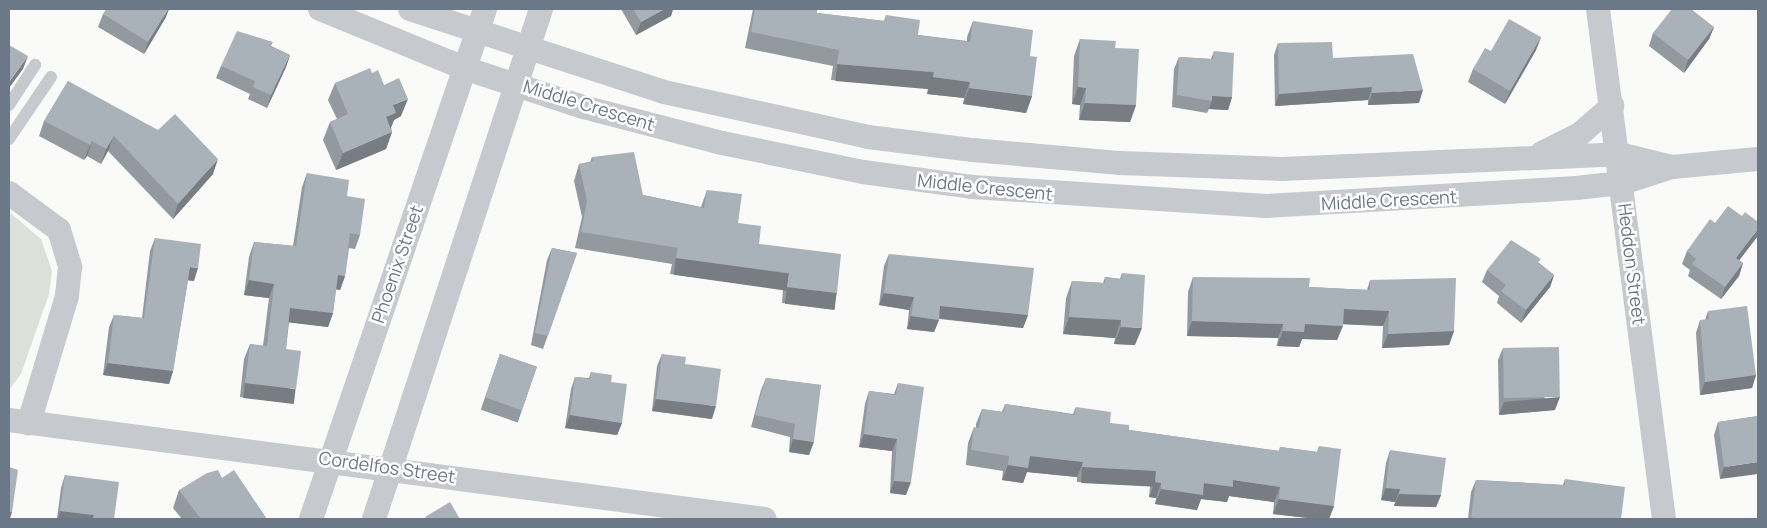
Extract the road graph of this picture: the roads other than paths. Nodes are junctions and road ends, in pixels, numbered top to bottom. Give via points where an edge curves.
1 (320, 9) edge
2 (410, 9) edge
3 (485, 9) edge
4 (541, 9) edge
5 (1598, 9) edge
6 (476, 33) junction
7 (528, 50) junction
8 (34, 65) dead end
9 (464, 68) junction
10 (51, 77) dead end
11 (517, 84) junction
12 (9, 105) edge
13 (1612, 106) junction
14 (9, 139) edge
15 (1619, 154) junction
16 (1536, 156) junction
17 (1758, 158) edge
18 (1672, 167) junction
19 (1622, 183) junction
20 (9, 193) edge
21 (19, 421) edge
22 (330, 459) junction
23 (391, 468) junction
24 (311, 519) edge
25 (374, 519) edge
26 (765, 519) edge
27 (1664, 519) edge

1 - 9 street, Middle Crescent
2 - 6 street, Middle Crescent
3 - 6 street, Phoenix Street
4 - 7 street
5 - 13 street, Heddon Street
6 - 7 street, Middle Crescent
6 - 9 street, Phoenix Street
7 - 11 street
7 - 16 street, Middle Crescent via 734,109 868,136 973,150 1120,163 1282,169
8 - 12 lane
9 - 11 street, Middle Crescent
9 - 22 street, Phoenix Street
10 - 14 lane
11 - 19 street, Middle Crescent via 583,107 722,143 863,172 982,188 1266,206
11 - 23 street
13 - 15 street, Heddon Street
13 - 16 street via 1580,134
15 - 16 street, Middle Crescent
15 - 18 street, Middle Crescent
15 - 19 street, Heddon Street
17 - 18 street, Middle Crescent
18 - 19 street, Middle Crescent
19 - 27 street, Heddon Street
20 - 21 street via 58,230 70,267 67,296
21 - 22 street, Cordelfos Street
22 - 23 street, Cordelfos Street
22 - 24 street, Phoenix Street
23 - 25 street
23 - 26 street, Cordelfos Street

